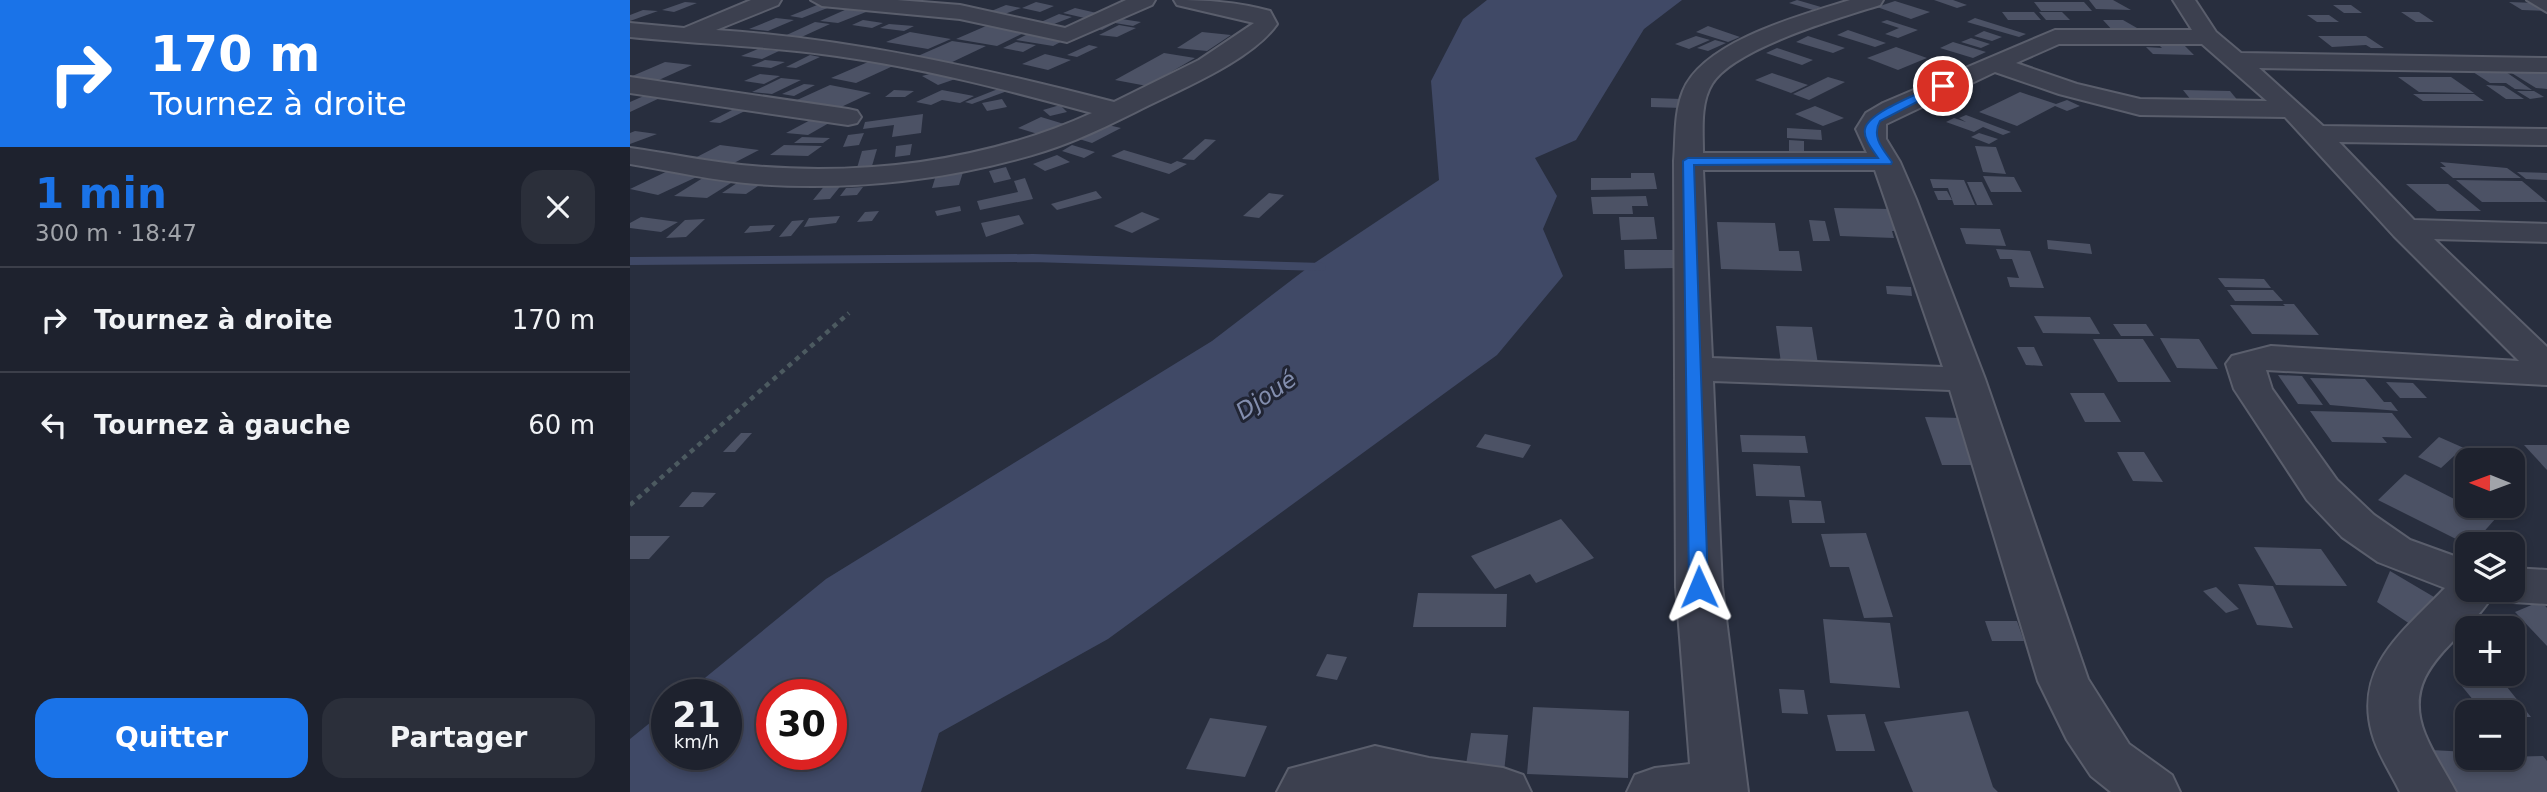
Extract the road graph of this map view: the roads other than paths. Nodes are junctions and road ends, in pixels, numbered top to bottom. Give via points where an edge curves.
1 (770, 0) edge
2 (822, 0) edge
3 (983, 0) edge
4 (1144, 0) edge
5 (1185, 0) edge
6 (1872, 0) edge
7 (2184, 0) edge
8 (2538, 0) edge
9 (854, 1) edge
10 (2547, 5) edge
11 (960, 12) junction
12 (630, 30) edge
13 (681, 36) junction
14 (2208, 37) junction
15 (635, 55) dead end
16 (2235, 60) junction
17 (1994, 64) junction
18 (2547, 65) edge
19 (630, 85) edge
20 (2292, 109) junction
21 (1116, 111) junction
22 (848, 117) dead end
23 (2317, 134) junction
24 (2547, 137) edge
25 (630, 156) edge
26 (1688, 161) junction
27 (1886, 162) junction
28 (2405, 229) junction
29 (2547, 233) edge
30 (2547, 368) edge
31 (1694, 369) junction
32 (2547, 374) edge
33 (1966, 379) junction
34 (2455, 574) edge
35 (2525, 586) edge
36 (2547, 587) edge
37 (2461, 602) edge
38 (1719, 788) edge
39 (1305, 792) edge
40 (1503, 792) edge
41 (1655, 792) edge
42 (2151, 792) edge
43 (2428, 792) edge

1 - 13 street
2 - 9 street
3 - 11 street
4 - 11 street via 1067,35
5 - 21 street via 1252,13 1266,24 1189,76
6 - 26 street via 1764,40 1715,64 1700,81 1692,104
7 - 14 street
8 - 10 street
9 - 11 street
12 - 13 street
13 - 15 street
13 - 21 street via 846,50 970,72
14 - 16 street
14 - 17 street via 2055,37
16 - 18 street
16 - 20 street
17 - 20 street via 2140,107
17 - 27 street via 1875,119 1872,139
19 - 22 street
20 - 23 street
21 - 25 street via 1039,144 999,155 868,173 756,175
23 - 24 street
23 - 28 street
26 - 27 street
26 - 31 street
27 - 33 street
28 - 29 street
28 - 30 street
31 - 33 street
31 - 38 street via 1699,587
32 - 34 street via 2271,357 2245,364 2253,389 2322,490 2394,551
33 - 42 street via 2063,681 2110,760
35 - 36 street
37 - 43 street via 2401,666 2392,703 2399,736
38 - 41 street
39 - 40 street via 1309,786 1376,769

